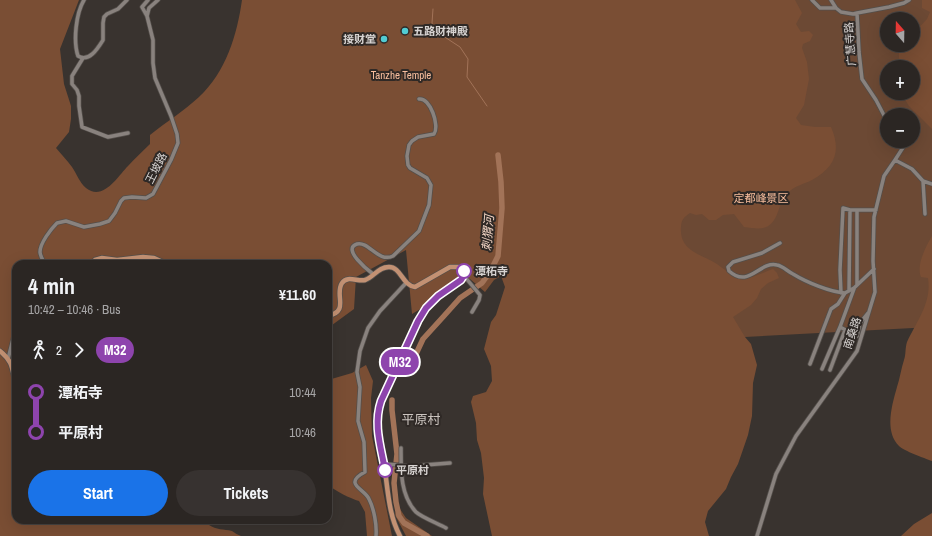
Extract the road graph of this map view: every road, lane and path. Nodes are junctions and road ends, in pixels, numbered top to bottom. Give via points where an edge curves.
1 (84, 0) edge
2 (127, 0) edge
3 (148, 0) edge
4 (158, 0) edge
5 (812, 0) edge
6 (832, 0) edge
7 (909, 0) edge
8 (836, 8) junction
9 (857, 12) junction
10 (147, 16) junction
11 (83, 58) junction
12 (419, 99) dead end
13 (880, 108) edge
14 (128, 134) dead end
15 (903, 148) edge
16 (895, 160) junction
17 (923, 181) junction
18 (932, 184) edge
19 (850, 210) junction
20 (857, 210) junction
21 (876, 210) junction
22 (925, 214) dead end
23 (780, 243) dead end
24 (43, 260) edge
25 (95, 260) edge
26 (117, 260) edge
27 (117, 260) edge
28 (159, 260) edge
29 (874, 269) junction
30 (373, 274) junction
31 (465, 277) dead end
32 (406, 283) junction
33 (855, 287) junction
34 (845, 293) junction
35 (472, 312) dead end
36 (869, 312) junction
37 (332, 314) edge
38 (840, 327) junction
39 (845, 330) junction
40 (12, 343) edge
41 (0, 351) edge
42 (8, 359) junction
43 (810, 364) dead end
44 (12, 365) edge
45 (822, 369) dead end
46 (830, 370) dead end
47 (401, 448) dead end
48 (450, 463) dead end
49 (384, 464) junction
50 (401, 464) junction
51 (446, 528) dead end
52 (399, 535) edge
53 (376, 536) edge
54 (757, 536) edge

1 - 11 street via 78,18 76,41 79,57
2 - 11 street via 118,9 106,15 103,23 103,40 90,56
3 - 10 street via 142,7
4 - 10 street via 149,8
5 - 8 street via 820,8
6 - 8 street
7 - 9 street, 广慧寺路 via 889,7
8 - 9 street via 841,12
9 - 13 street, 广慧寺路 via 862,79
10 - 24 street, 王坡路 via 153,40 155,78 175,129 177,146 162,179 149,198 124,198 111,219 100,224 84,227 66,221 57,223 40,249
11 - 14 street via 72,76 72,84 79,96 82,127 108,137
12 - 30 street via 426,100 430,107 437,131 412,141 407,156 410,168 427,178 431,185 429,205 420,231 393,256 384,257 362,245 354,246 353,256
15 - 16 street
16 - 17 street via 912,169
16 - 21 street, 南桑路 via 884,176
17 - 18 street
17 - 22 street
19 - 20 street
19 - 34 street
19 - 34 street via 844,208 840,270
20 - 21 street
20 - 33 street
21 - 29 street, 南桑路
23 - 34 street via 762,254 733,262 728,267 729,271 733,275 749,276 768,266 776,265 799,278
25 - 27 main road
26 - 28 main road via 143,257
29 - 33 street
29 - 36 street, 南桑路 via 875,292
30 - 32 main road via 383,268 392,267
30 - 37 main road via 365,280 343,281 340,288 340,308
31 - 35 street via 480,295
32 - 49 main road via 417,286 453,266 461,268 464,273 461,280 438,296 423,312 381,401 377,427
32 - 53 street via 368,328 357,372 360,387 358,421 364,442 365,472 358,475 356,484 369,498 377,528
33 - 34 street
33 - 38 street
34 - 43 street via 831,309
36 - 39 street via 860,323 857,336
36 - 54 street, 南桑路 via 854,357 806,420 776,474
38 - 39 street
38 - 45 street
39 - 46 street
40 - 42 street
41 - 42 main road
42 - 44 main road
47 - 50 street
48 - 50 street via 412,466
49 - 50 street
49 - 52 main road via 392,515
50 - 51 street via 404,493 416,512

